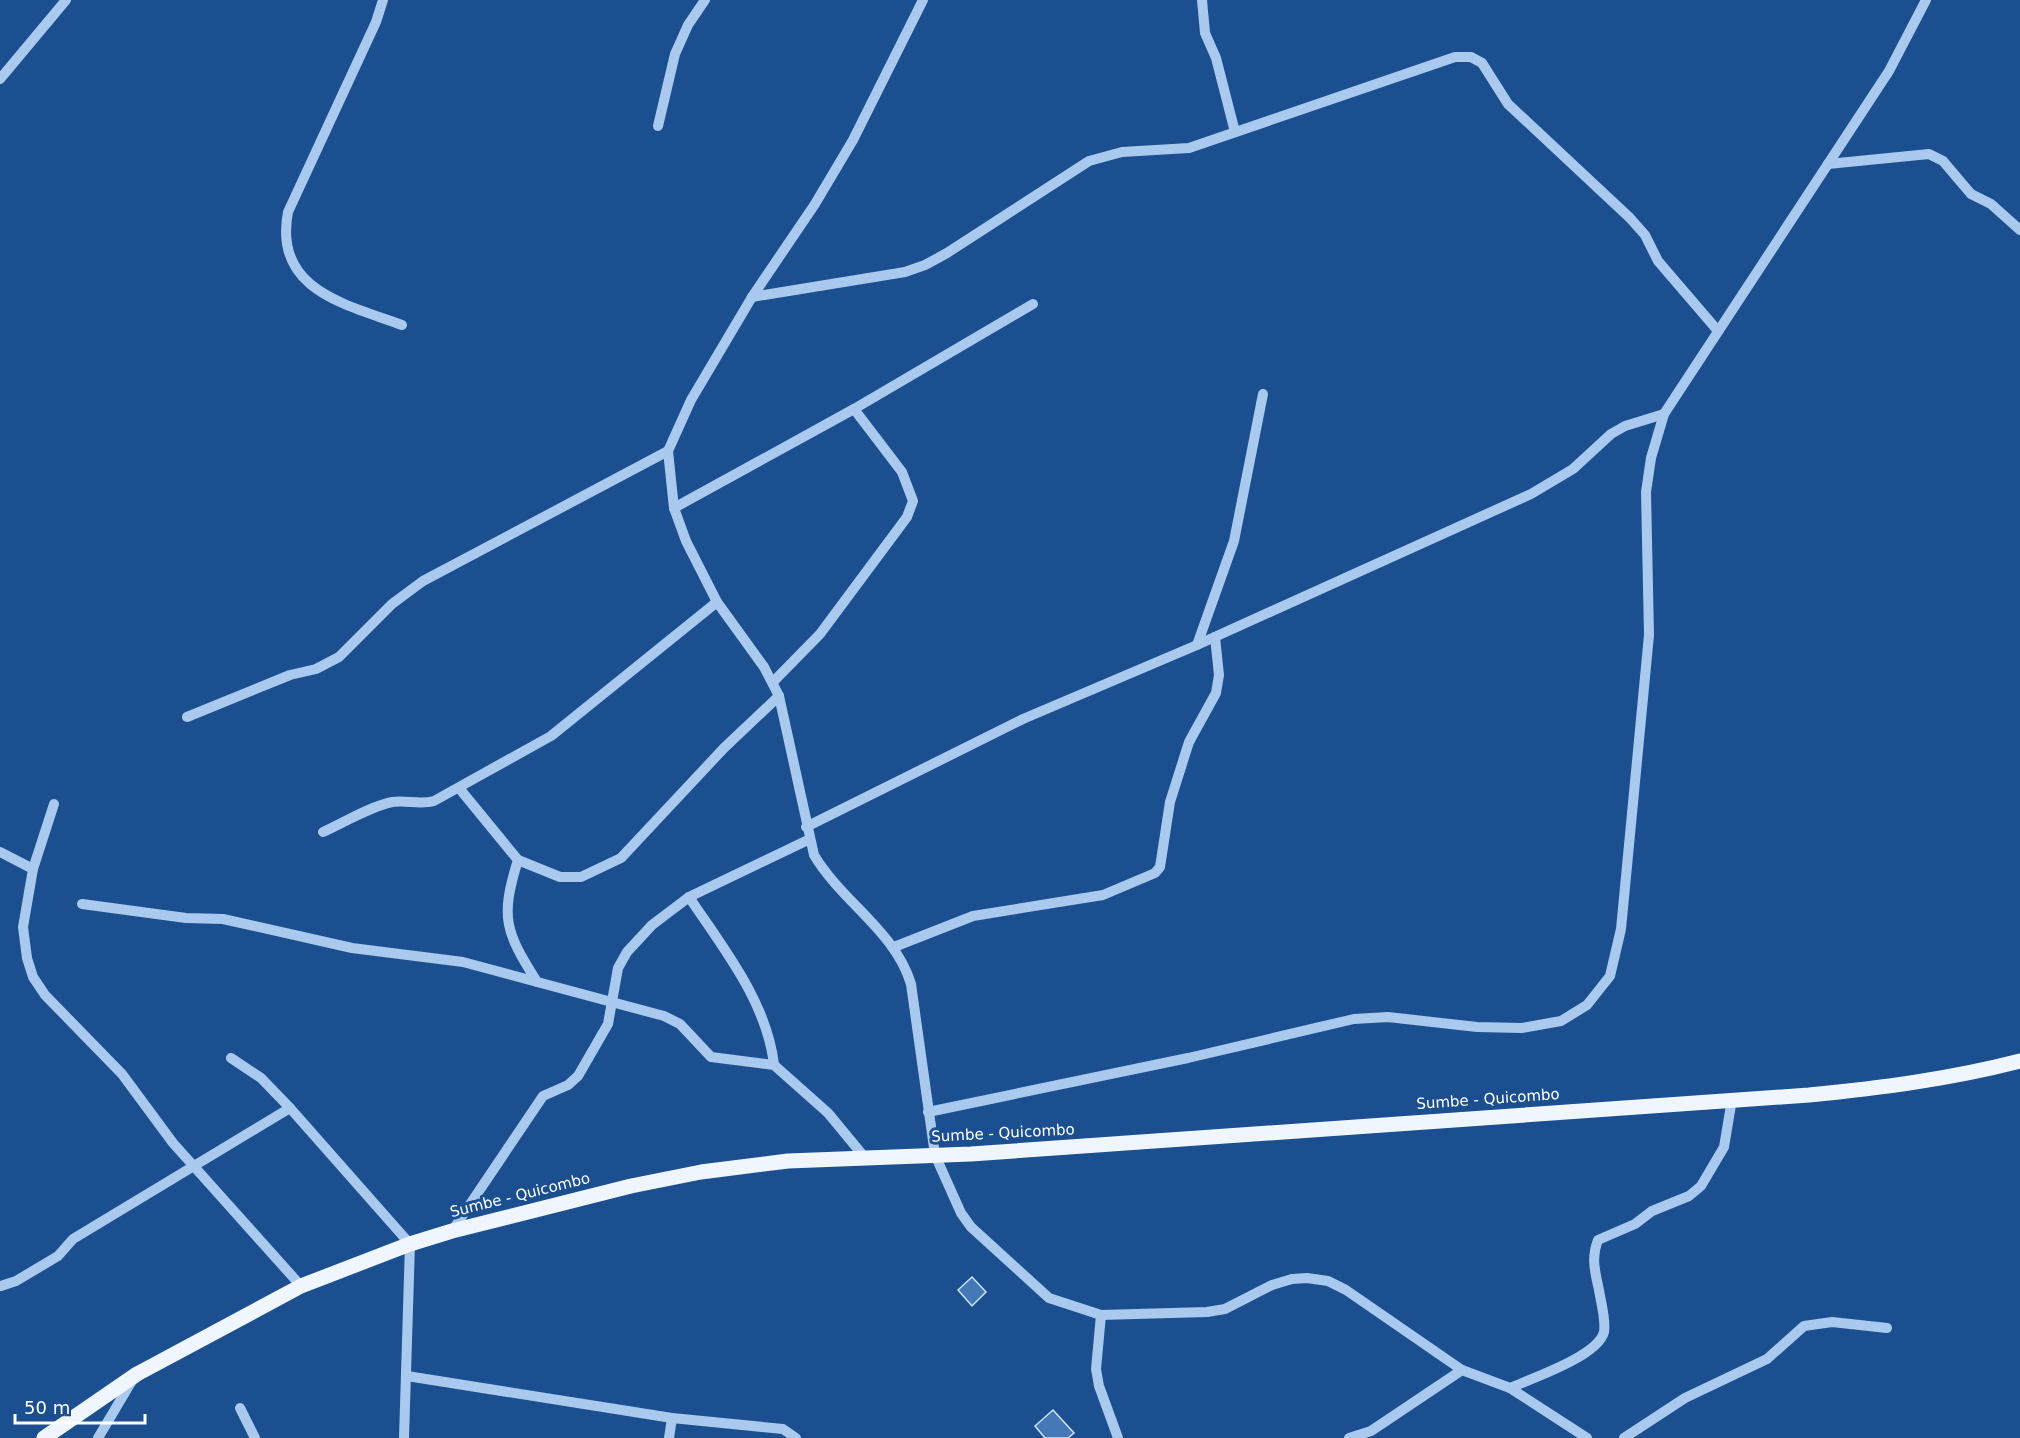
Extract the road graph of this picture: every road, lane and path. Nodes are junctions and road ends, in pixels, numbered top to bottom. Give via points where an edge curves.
1 (66, 0) edge
2 (383, 0) edge
3 (705, 0) edge
4 (923, 0) edge
5 (1202, 0) edge
6 (1926, 0) edge
7 (0, 79) edge
8 (658, 126) dead end
9 (1235, 132) junction
10 (1828, 164) junction
11 (2020, 230) edge
12 (752, 297) junction
13 (1032, 304) dead end
14 (402, 326) dead end
15 (1718, 331) junction
16 (1263, 394) dead end
17 (854, 410) junction
18 (1664, 414) junction
19 (668, 451) junction
20 (674, 508) junction
21 (717, 602) junction
22 (1215, 637) junction
23 (1197, 645) junction
24 (773, 682) junction
25 (779, 696) junction
26 (187, 717) dead end
27 (459, 788) junction
28 (54, 804) dead end
29 (806, 827) junction
30 (323, 832) dead end
31 (810, 839) junction
32 (0, 852) edge
33 (518, 860) junction
34 (33, 869) junction
35 (689, 897) junction
36 (82, 903) dead end
37 (894, 947) junction
38 (537, 982) junction
39 (613, 1003) junction
40 (231, 1058) dead end
41 (2020, 1061) edge
42 (774, 1065) junction
43 (1732, 1099) junction
44 (290, 1107) junction
45 (928, 1112) junction
46 (935, 1155) junction
47 (866, 1159) junction
48 (195, 1166) junction
49 (452, 1231) junction
50 (410, 1244) junction
51 (1, 1286) edge
52 (301, 1286) junction
53 (1101, 1315) junction
54 (1887, 1328) dead end
55 (1462, 1370) junction
56 (136, 1374) junction
57 (407, 1376) junction
58 (1510, 1388) junction
59 (240, 1408) dead end
60 (672, 1418) junction
61 (1368, 1435) edge
62 (44, 1438) edge
63 (98, 1438) edge
64 (255, 1438) edge
65 (404, 1438) edge
66 (669, 1438) edge
67 (796, 1438) edge
68 (1118, 1438) edge
69 (1349, 1438) edge
70 (1587, 1438) edge
71 (1624, 1438) edge

1 - 7 street
2 - 14 street via 288,212 284,234 288,254 300,274 319,291
3 - 8 street via 675,54
4 - 12 street via 853,140
5 - 9 street via 1205,33 1216,58
6 - 10 street via 1889,71
9 - 12 street via 1189,148 1122,152 1089,161 947,254 905,272
9 - 15 street via 1455,57 1470,57 1482,63 1508,104 1630,218 1645,235 1658,261
10 - 11 street via 1929,154 1937,157 1971,194 1991,204
10 - 15 street
12 - 19 street via 691,400
13 - 17 street
15 - 18 street
16 - 23 street via 1234,541
17 - 20 street
17 - 24 street via 902,472 913,501 907,517 820,634
18 - 22 street via 1611,434 1572,469 1531,494
18 - 45 street via 1646,492 1649,635 1621,929 1610,976 1587,1005 1561,1021 1522,1028 1388,1017 1354,1018 1188,1058
19 - 20 street
19 - 26 street via 423,581 392,604 339,657
20 - 21 street
21 - 24 street
21 - 27 street via 551,736
22 - 23 street
22 - 37 street via 1219,675 1216,693 1188,741 1170,802 1160,867 1155,873 1103,895 963,919
23 - 29 street via 1023,718
24 - 25 street
25 - 29 street
25 - 33 street via 724,748 621,858 581,877 560,877
27 - 30 street via 427,803 383,805
27 - 33 street
28 - 34 street
29 - 31 street
31 - 35 street
31 - 37 street via 827,877
32 - 34 street
33 - 38 street via 506,908 517,951
34 - 48 street via 23,927 33,977 45,995 122,1074 167,1136
35 - 39 street via 669,910 627,952 618,968
35 - 42 street via 741,975 771,1041
36 - 38 street via 186,918 223,919 352,948 463,962
37 - 45 street via 911,984
38 - 39 street
39 - 42 street via 673,1019 711,1057
39 - 49 street via 605,1030 578,1076 543,1096
40 - 44 street via 261,1078
41 - 43 main road, Sumbe - Quicombo via 1970,1074 1894,1086
42 - 47 street via 828,1113
43 - 46 main road, Sumbe - Quicombo
43 - 58 street via 1724,1147 1701,1186 1689,1196 1598,1240 1593,1259 1604,1332 1598,1344
44 - 48 street
44 - 50 street
45 - 46 street
46 - 47 main road, Sumbe - Quicombo
46 - 53 street via 971,1227 1049,1298
47 - 49 main road, Sumbe - Quicombo via 788,1161 701,1172
48 - 51 street via 74,1239 58,1256
48 - 52 street
49 - 50 main road, Sumbe - Quicombo
50 - 52 main road, Sumbe - Quicombo
50 - 57 street
52 - 56 main road, Sumbe - Quicombo
53 - 55 street via 1207,1312 1225,1309 1292,1279 1328,1281
53 - 68 street via 1096,1369
54 - 71 street via 1832,1322 1804,1326 1767,1359 1685,1398
55 - 58 street
55 - 61 street
56 - 62 main road, Sumbe - Quicombo
56 - 63 street
57 - 60 street
57 - 65 street
58 - 70 street
59 - 64 street
60 - 66 street
60 - 67 street via 783,1429
61 - 69 street

